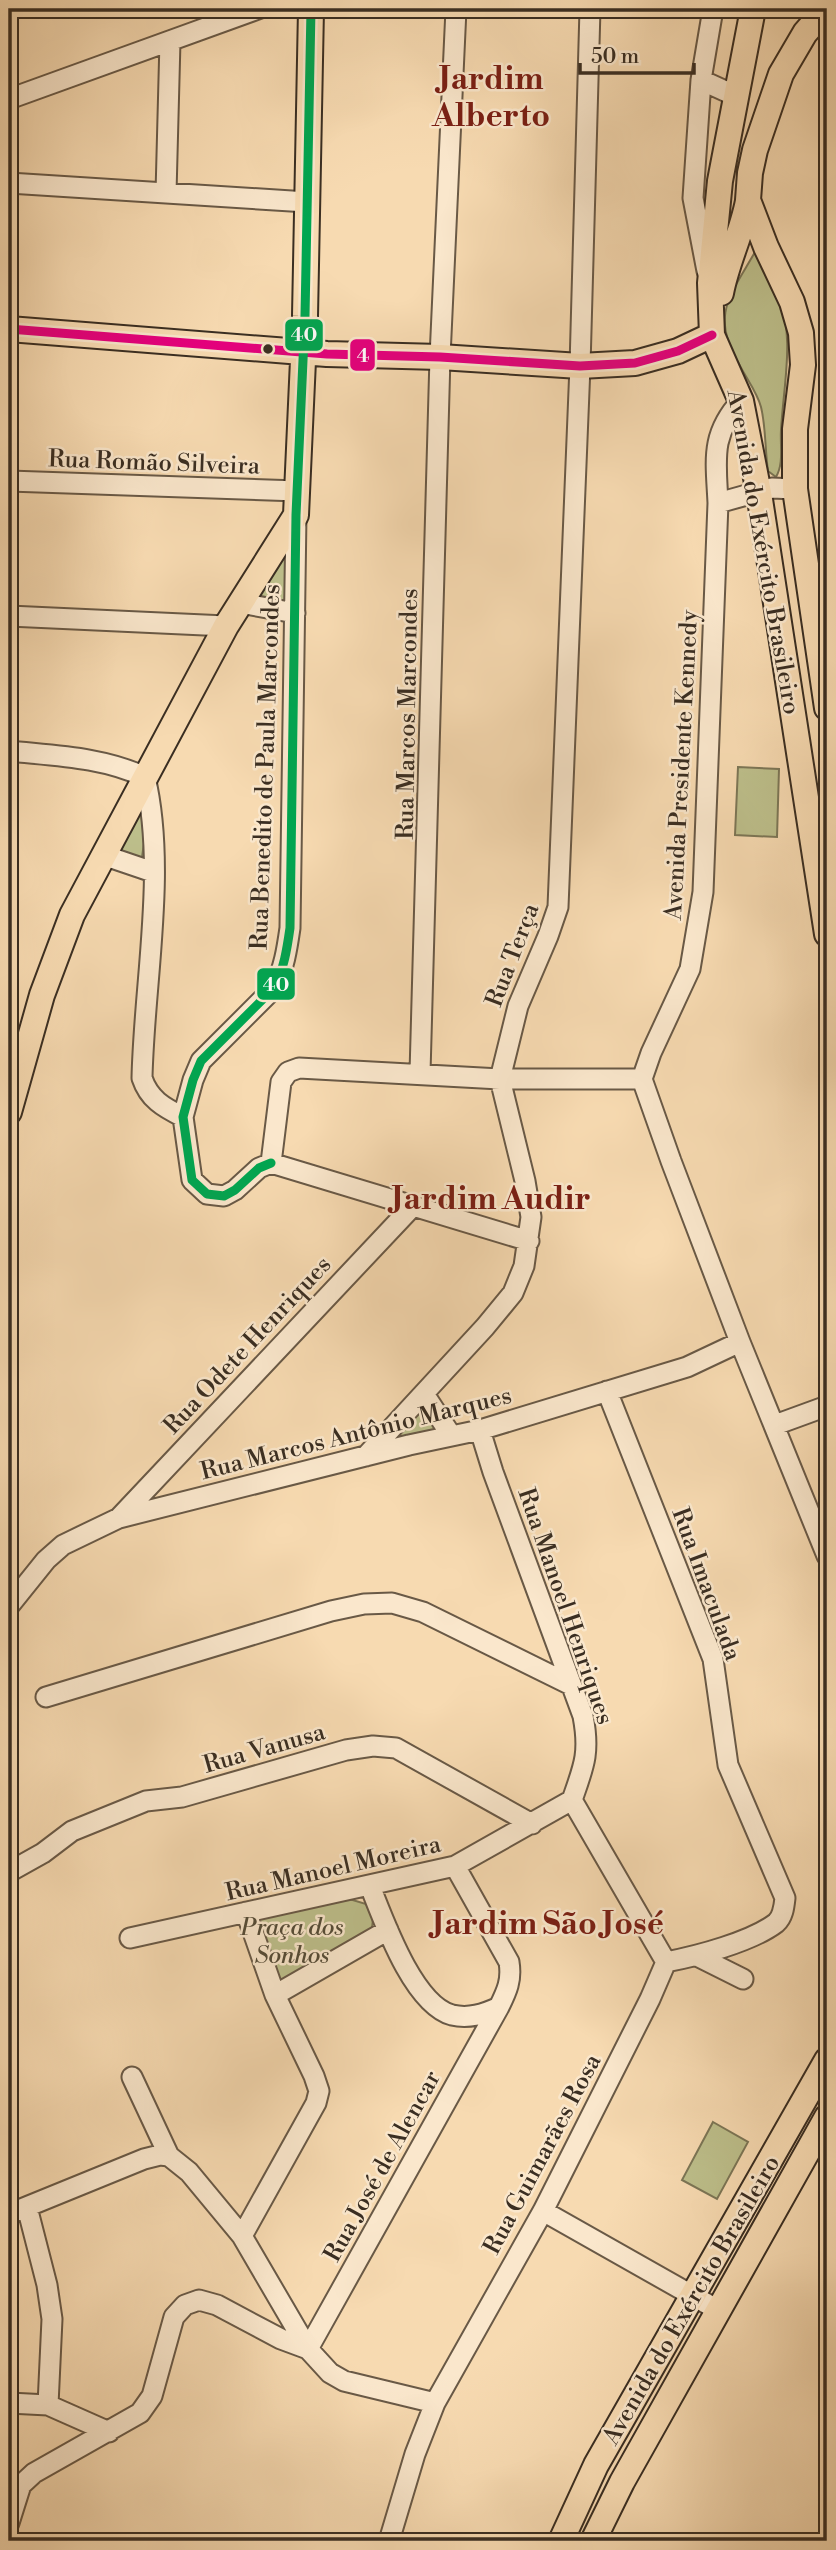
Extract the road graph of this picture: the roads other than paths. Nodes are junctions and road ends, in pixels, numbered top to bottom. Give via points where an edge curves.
1 (258, 9) edge
2 (311, 9) edge
3 (456, 9) edge
4 (590, 9) edge
5 (713, 9) edge
6 (753, 9) edge
7 (826, 9) edge
8 (170, 41) junction
9 (701, 80) junction
10 (736, 96) junction
11 (9, 99) edge
12 (9, 183) edge
13 (166, 193) junction
14 (748, 200) junction
15 (307, 202) junction
16 (710, 283) junction
17 (9, 328) edge
18 (712, 335) junction
19 (302, 351) junction
20 (440, 356) junction
21 (580, 366) junction
22 (741, 401) junction
23 (9, 481) edge
24 (795, 489) junction
25 (759, 493) junction
26 (297, 503) junction
27 (718, 503) junction
28 (240, 603) junction
29 (295, 613) junction
30 (9, 617) edge
31 (226, 626) junction
32 (827, 708) edge
33 (9, 751) edge
34 (145, 777) junction
35 (103, 855) junction
36 (153, 872) junction
37 (827, 934) edge
38 (420, 1073) junction
39 (500, 1079) junction
40 (642, 1079) junction
41 (9, 1112) edge
42 (183, 1117) junction
43 (271, 1163) junction
44 (412, 1207) junction
45 (529, 1241) junction
46 (740, 1342) junction
47 (607, 1391) junction
48 (424, 1394) junction
49 (827, 1406) edge
50 (775, 1425) junction
51 (480, 1430) junction
52 (451, 1435) junction
53 (366, 1456) junction
54 (119, 1518) junction
55 (827, 1556) edge
56 (9, 1606) edge
57 (570, 1685) junction
58 (46, 1697) dead end
59 (572, 1800) junction
60 (533, 1824) junction
61 (456, 1866) junction
62 (9, 1872) edge
63 (370, 1886) junction
64 (246, 1912) junction
65 (388, 1930) junction
66 (131, 1938) dead end
67 (697, 1956) junction
68 (666, 1962) junction
69 (743, 1979) dead end
70 (275, 1995) junction
71 (499, 2007) junction
72 (827, 2060) edge
73 (132, 2077) dead end
74 (827, 2117) edge
75 (169, 2156) junction
76 (27, 2207) junction
77 (543, 2211) junction
78 (9, 2214) edge
79 (242, 2236) junction
80 (693, 2294) junction
81 (718, 2310) junction
82 (308, 2349) junction
83 (9, 2403) edge
84 (435, 2403) junction
85 (48, 2405) junction
86 (109, 2432) junction
87 (9, 2523) edge
88 (389, 2541) edge
89 (561, 2541) edge
90 (593, 2541) edge

1 - 8 street
2 - 15 main road
3 - 20 street, Rua Marcos Marcondes
4 - 21 street, Rua Terça
5 - 9 street
6 - 10 main road, Avenida do Exército Brasileiro
7 - 14 main road, Avenida do Exército Brasileiro via 780,74 755,150
8 - 11 street
8 - 13 street
9 - 10 street
9 - 16 street via 693,198
10 - 16 main road, Avenida do Exército Brasileiro via 720,181
12 - 13 street
13 - 15 street
14 - 18 main road via 742,231 723,280
14 - 24 main road, Avenida do Exército Brasileiro via 801,333
15 - 19 main road
16 - 18 main road, Avenida do Exército Brasileiro
17 - 19 main road
18 - 21 main road via 635,363
18 - 22 main road, Avenida do Exército Brasileiro
19 - 20 main road
19 - 26 main road
20 - 21 main road
20 - 38 street, Rua Marcos Marcondes
21 - 39 street, Rua Terça via 558,907 518,1006
22 - 25 main road, Avenida do Exército Brasileiro
22 - 27 street, Avenida Presidente Kennedy via 728,415 715,448
23 - 26 street, Rua Romão Silveira
24 - 25 street via 772,488
24 - 32 main road, Avenida do Exército Brasileiro
25 - 27 street
25 - 37 main road, Avenida do Exército Brasileiro
26 - 28 main road
26 - 29 street, Rua Benedito de Paula Marcondes
27 - 40 street, Avenida Presidente Kennedy via 703,892 690,969
28 - 29 street
28 - 31 main road
29 - 42 street, Rua Benedito de Paula Marcondes via 290,914 282,974 274,988 201,1061
30 - 31 street
31 - 34 main road
33 - 34 street via 87,758
34 - 35 main road
34 - 36 street via 154,831
35 - 36 street
35 - 41 main road via 58,951
36 - 42 street via 142,1077 147,1092 161,1106
38 - 39 street
38 - 43 street via 299,1068 288,1072 281,1082
39 - 40 street
39 - 45 street, Rua Terça via 531,1217
40 - 46 street
42 - 43 street, Rua Benedito de Paula Marcondes via 192,1180 207,1195 224,1196
43 - 44 street
44 - 45 street
44 - 54 street, Rua Odete Henriques
45 - 48 street, Rua Terça via 513,1293
46 - 47 street, Rua Marcos Antônio Marques via 687,1367
46 - 50 street
47 - 51 street, Rua Marcos Antônio Marques
47 - 67 street, Rua Imaculada via 713,1659 728,1765 785,1898 778,1922
48 - 52 street
48 - 53 street, Rua Terça
49 - 50 street
50 - 55 street
51 - 52 street, Rua Marcos Antônio Marques
51 - 57 street, Rua Manoel Henriques
52 - 53 street, Rua Marcos Antônio Marques
53 - 54 street, Rua Marcos Antônio Marques
54 - 56 street, Rua Marcos Antônio Marques via 63,1545
57 - 58 street via 435,1618 392,1603 331,1611
57 - 59 street, Rua Manoel Henriques via 587,1740 586,1762
59 - 60 street, Rua Manoel Moreira
59 - 68 street
60 - 61 street, Rua Manoel Moreira
60 - 62 street, Rua Vanusa via 396,1748 373,1746 346,1749 182,1797 146,1801 72,1832
61 - 63 street, Rua Manoel Moreira
61 - 71 street, Rua José de Alencar via 509,1962 508,1990
63 - 64 street, Rua Manoel Moreira
63 - 65 street
64 - 66 street, Rua Manoel Moreira
64 - 70 street
65 - 70 street
65 - 71 street via 434,2006 470,2017
67 - 68 street, Rua Imaculada
67 - 69 street
68 - 77 street, Rua Guimarães Rosa
70 - 79 street via 319,2091
71 - 82 street, Rua José de Alencar
72 - 80 main road, Avenida do Exército Brasileiro
73 - 75 street
74 - 81 main road, Avenida do Exército Brasileiro
75 - 76 street via 144,2159
75 - 79 street via 189,2172
76 - 78 street
76 - 85 street via 52,2319
77 - 80 street
77 - 84 street, Rua Guimarães Rosa
79 - 82 street
80 - 81 street
80 - 89 main road, Avenida do Exército Brasileiro via 596,2465
81 - 90 main road, Avenida do Exército Brasileiro
82 - 84 street via 344,2382
82 - 86 street via 217,2305 199,2300 185,2305 174,2318 152,2396 140,2413
83 - 85 street
84 - 88 street, Rua Guimarães Rosa
85 - 86 street
86 - 87 street via 34,2473 22,2485

